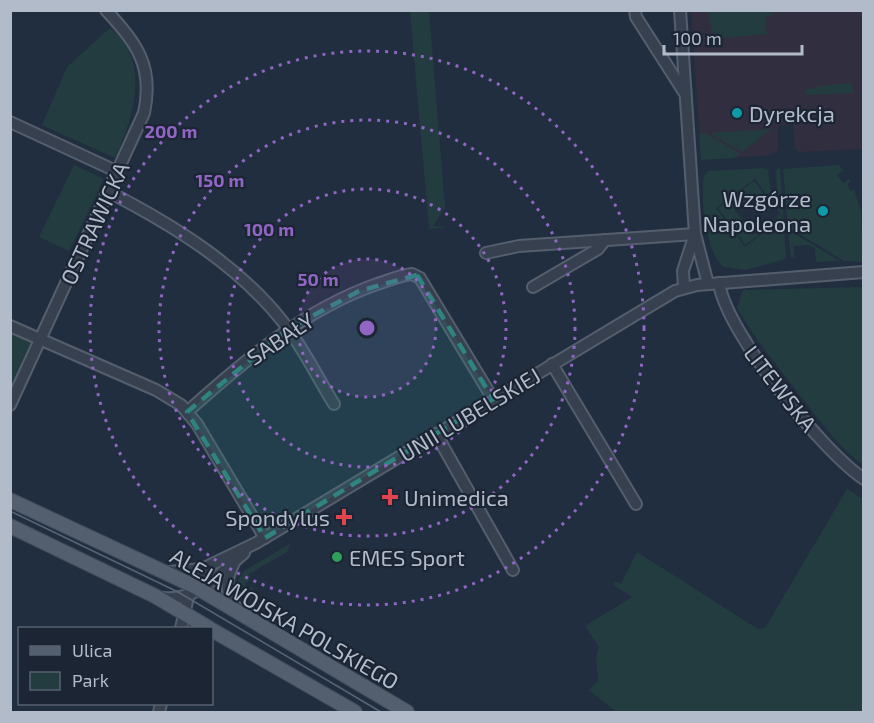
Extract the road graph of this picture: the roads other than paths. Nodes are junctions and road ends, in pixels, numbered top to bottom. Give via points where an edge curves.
1 (106, 10) edge
2 (635, 10) edge
3 (680, 10) edge
4 (686, 94) junction
5 (10, 122) edge
6 (118, 172) junction
7 (109, 192) junction
8 (694, 234) junction
9 (605, 240) junction
10 (486, 253) dead end
11 (864, 272) edge
12 (714, 284) junction
13 (532, 287) dead end
14 (684, 287) junction
15 (10, 326) edge
16 (288, 329) junction
17 (41, 339) junction
18 (552, 364) junction
19 (493, 399) junction
20 (334, 404) dead end
21 (10, 405) edge
22 (187, 412) junction
23 (436, 434) junction
24 (864, 478) edge
25 (10, 500) edge
26 (636, 504) dead end
27 (10, 526) edge
28 (260, 540) junction
29 (238, 558) junction
30 (208, 568) junction
31 (513, 570) dead end
32 (163, 571) junction
33 (197, 590) junction
34 (155, 596) junction
35 (242, 613) junction
36 (185, 614) junction
37 (181, 627) edge
38 (207, 627) edge
39 (213, 631) edge
40 (355, 712) edge
41 (406, 712) edge

1 - 6 street, OSTRAWICKA via 141,57 148,83 144,113
2 - 4 street
3 - 4 street
4 - 8 street
5 - 6 street
6 - 7 street, OSTRAWICKA
7 - 16 street via 161,220 214,256 257,294
7 - 17 street, OSTRAWICKA
8 - 9 street
8 - 12 street
8 - 14 street via 683,271
9 - 10 street via 519,246
9 - 13 street via 598,249
11 - 12 street, UNII LUBELSKIEJ
12 - 14 street, UNII LUBELSKIEJ
12 - 24 street, LITEWSKA via 733,323 768,375 834,453
14 - 18 street, UNII LUBELSKIEJ
15 - 17 street
16 - 19 street, SABAŁY via 353,294 407,274 417,275
16 - 20 street
16 - 22 street, SABAŁY
17 - 21 street, OSTRAWICKA
17 - 22 street via 156,390
18 - 19 street, UNII LUBELSKIEJ
18 - 26 street
19 - 23 street, UNII LUBELSKIEJ
22 - 28 street
23 - 28 street, UNII LUBELSKIEJ
23 - 31 street
25 - 32 main road, ALEJA WOJSKA POLSKIEGO
27 - 34 main road, ALEJA WOJSKA POLSKIEGO
28 - 29 street, UNII LUBELSKIEJ
28 - 30 street, UNII LUBELSKIEJ
29 - 33 street, UNII LUBELSKIEJ
29 - 35 street, UNII LUBELSKIEJ via 228,575 227,589 231,602
30 - 32 street, UNII LUBELSKIEJ
30 - 33 street, UNII LUBELSKIEJ
32 - 33 main road, ALEJA WOJSKA POLSKIEGO
33 - 34 street, ALEJA WOJSKA POLSKIEGO via 174,598
33 - 35 main road, ALEJA WOJSKA POLSKIEGO
33 - 36 street, ALEJA WOJSKA POLSKIEGO
34 - 36 main road, ALEJA WOJSKA POLSKIEGO
35 - 41 main road, ALEJA WOJSKA POLSKIEGO
36 - 37 street
36 - 38 main road, ALEJA WOJSKA POLSKIEGO
39 - 40 main road, ALEJA WOJSKA POLSKIEGO

